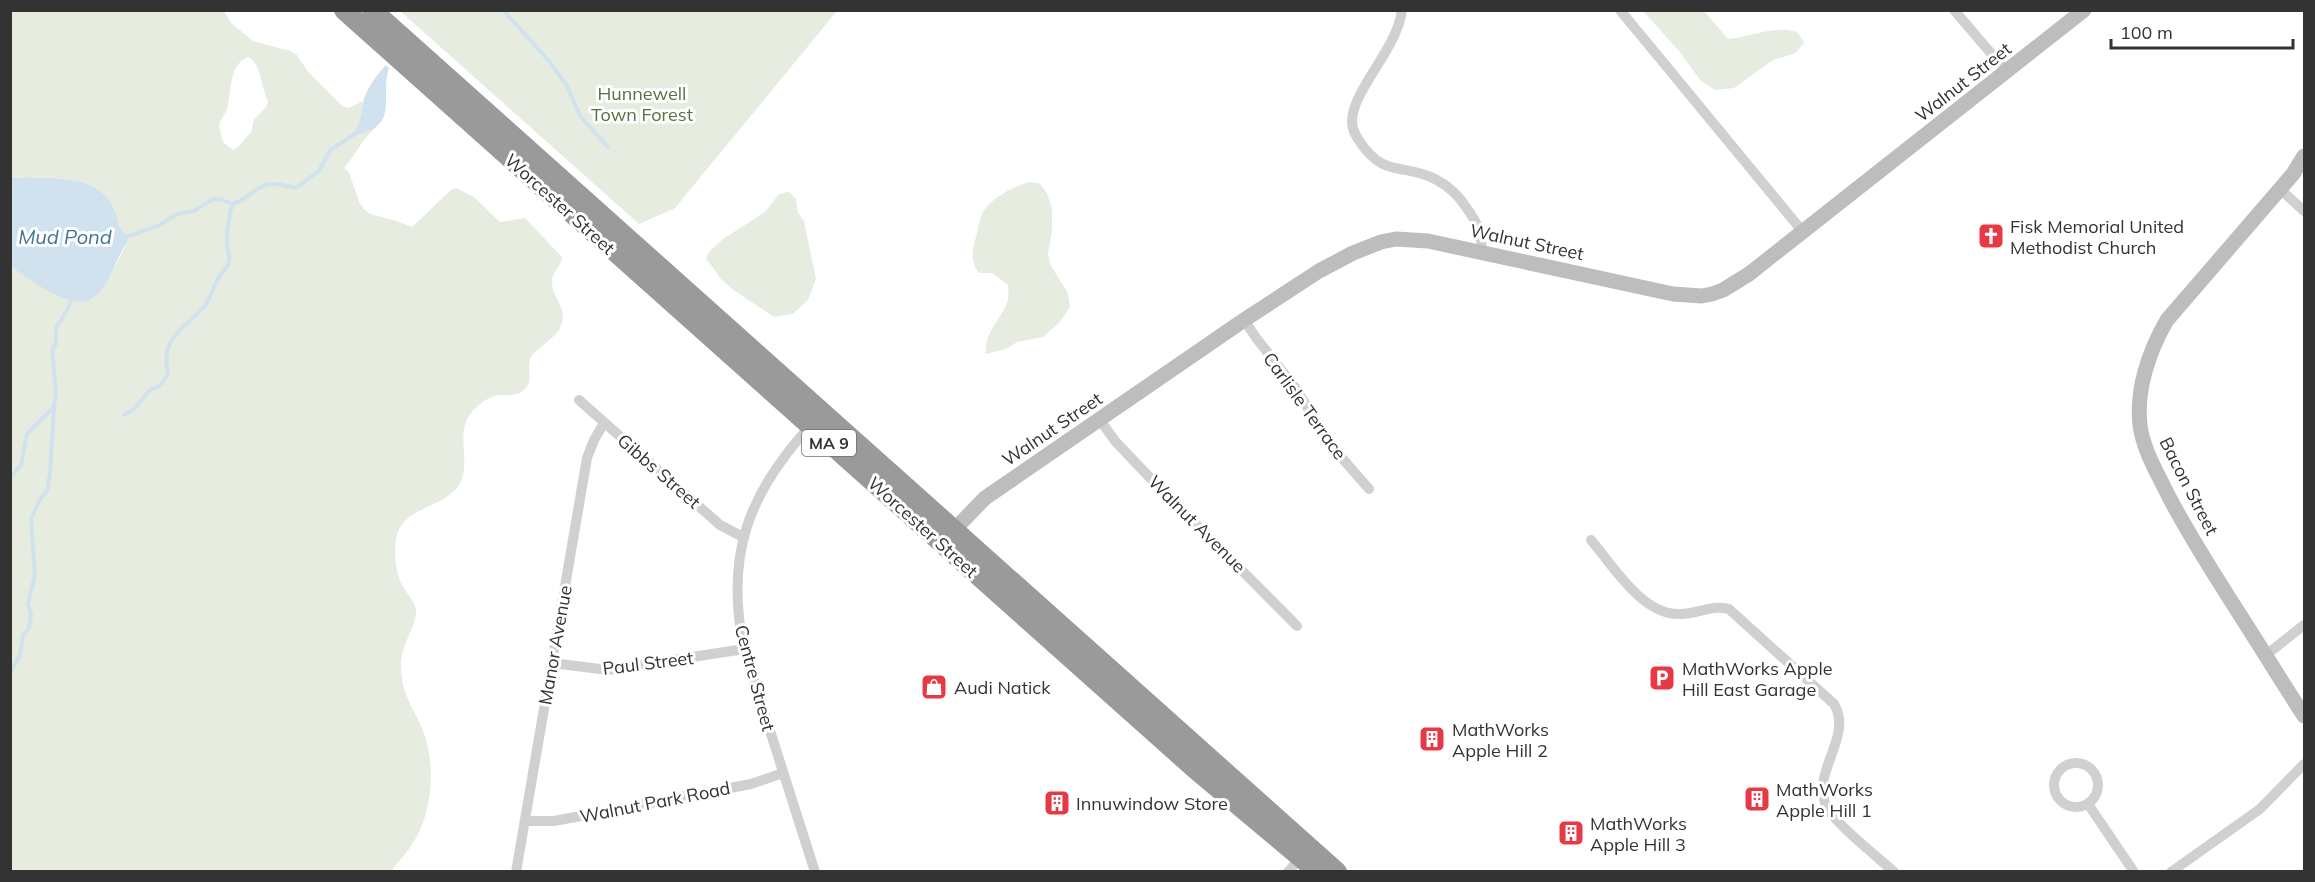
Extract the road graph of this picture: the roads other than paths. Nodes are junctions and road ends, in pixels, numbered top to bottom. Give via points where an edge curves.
1 (344, 10) edge
2 (372, 10) edge
3 (1402, 10) edge
4 (1620, 10) edge
5 (1954, 10) edge
6 (2084, 10) edge
7 (2007, 72) junction
8 (2304, 156) edge
9 (2280, 189) junction
10 (2304, 211) edge
11 (1803, 232) junction
12 (1481, 252) junction
13 (1244, 320) junction
14 (579, 400) dead end
15 (1100, 420) junction
16 (604, 423) junction
17 (810, 426) junction
18 (1369, 489) dead end
19 (954, 530) junction
20 (743, 537) junction
21 (1591, 540) dead end
22 (2304, 625) edge
23 (1298, 626) dead end
24 (744, 649) junction
25 (2266, 655) junction
26 (552, 663) junction
27 (2304, 716) edge
28 (2304, 764) edge
29 (783, 773) junction
30 (2088, 804) junction
31 (525, 821) junction
32 (1295, 864) edge
33 (516, 872) edge
34 (815, 872) edge
35 (1318, 872) edge
36 (1338, 872) edge
37 (1894, 872) edge
38 (2134, 872) edge
39 (2170, 872) edge

1 - 17 highway, Worcester Street / MA 9
2 - 19 highway, Worcester Street / MA 9
3 - 12 street via 1394,38 1353,112 1352,128 1374,159 1389,168 1434,178 1455,194 1478,226
4 - 11 street
5 - 7 street
6 - 7 street, Walnut Street
7 - 11 street, Walnut Street
8 - 9 street, Bacon Street
9 - 10 street
9 - 25 street, Bacon Street via 2167,320 2143,380 2140,413 2149,455 2175,508
11 - 12 street, Walnut Street via 1723,290 1702,296 1665,292
12 - 13 street, Walnut Street via 1428,241 1381,242 1318,272
13 - 15 street, Walnut Street
13 - 18 street, Carlisle Terrace via 1302,397 1328,442
14 - 16 street, Gibbs Street
15 - 19 street, Walnut Street via 985,498
15 - 23 street, Walnut Avenue via 1163,491
16 - 20 street, Gibbs Street via 720,525
16 - 26 street, Manor Avenue via 587,458
17 - 20 street, Centre Street via 766,483
17 - 32 highway, Worcester Street / MA 9
19 - 36 highway, Worcester Street / MA 9
20 - 24 street, Centre Street via 737,584
21 - 37 street via 1652,607 1681,614 1714,607 1729,609 1834,704 1840,720 1825,774 1824,802 1833,816
22 - 25 street
24 - 26 street, Paul Street via 608,670
24 - 29 street, Centre Street
25 - 27 street, Bacon Street
26 - 31 street, Manor Avenue
28 - 39 street via 2260,809
29 - 31 street, Walnut Park Road via 751,784 554,821
29 - 34 street, Centre Street
30 - 30 street via 2075,808 2057,798 2053,784 2063,766 2086,765 2096,776 2097,792
30 - 38 street
31 - 33 street, Manor Avenue
32 - 35 highway, Worcester Street / MA 9

